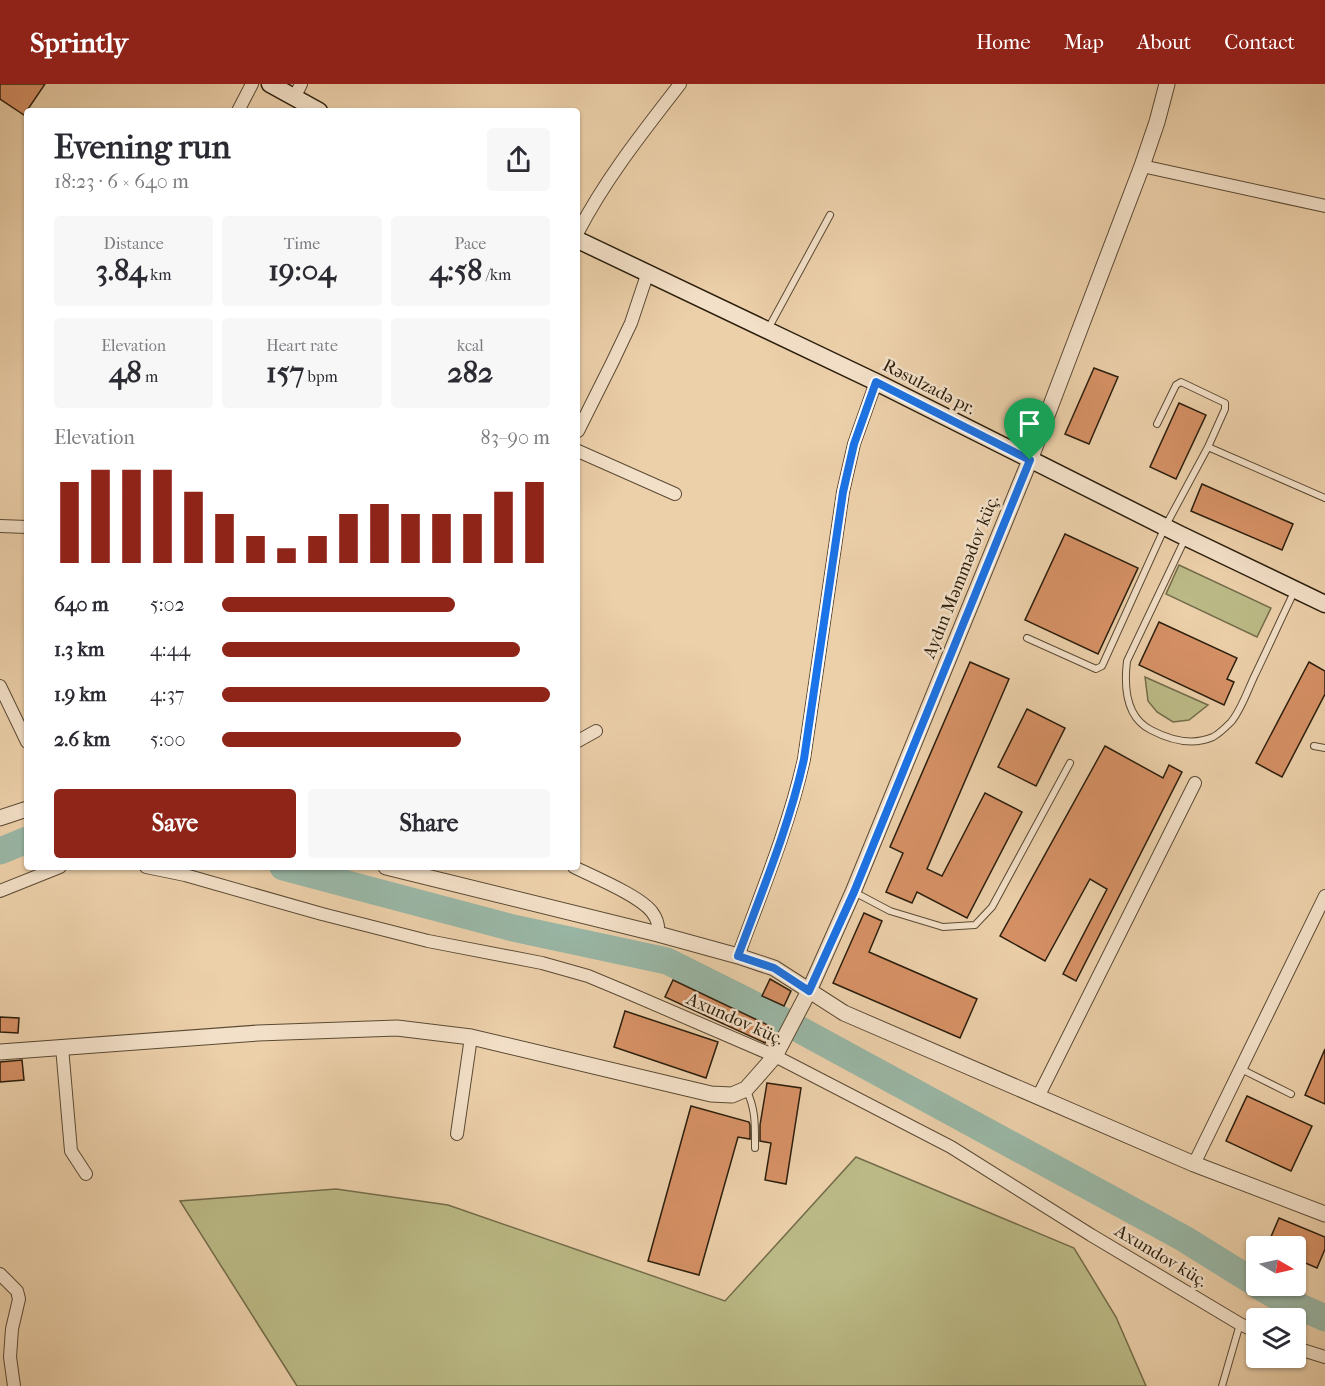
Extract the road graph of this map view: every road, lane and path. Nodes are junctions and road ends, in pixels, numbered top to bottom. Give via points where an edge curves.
1 (252, 84) edge
2 (270, 84) edge
3 (680, 84) edge
4 (1167, 84) edge
5 (297, 91) edge
6 (240, 108) edge
7 (316, 108) edge
8 (1142, 165) junction
9 (1325, 206) edge
10 (830, 215) dead end
11 (580, 227) edge
12 (580, 241) edge
13 (648, 272) junction
14 (768, 330) junction
15 (876, 382) junction
16 (1156, 424) dead end
17 (580, 427) edge
18 (1208, 447) junction
19 (580, 452) edge
20 (1030, 460) junction
21 (675, 494) dead end
22 (1325, 498) edge
23 (0, 526) edge
24 (24, 527) edge
25 (1165, 527) junction
26 (1186, 537) junction
27 (1295, 589) junction
28 (1325, 604) edge
29 (1027, 638) dead end
30 (0, 686) edge
31 (596, 730) dead end
32 (24, 736) edge
33 (580, 740) edge
34 (1314, 746) dead end
35 (1325, 748) edge
36 (1070, 763) dead end
37 (1195, 783) dead end
38 (24, 810) edge
39 (0, 818) edge
40 (52, 870) edge
41 (161, 870) edge
42 (398, 870) edge
43 (580, 870) edge
44 (0, 891) edge
45 (854, 892) junction
46 (1325, 896) edge
47 (657, 934) junction
48 (738, 956) junction
49 (809, 991) junction
50 (471, 1037) junction
51 (62, 1047) junction
52 (0, 1052) edge
53 (775, 1056) junction
54 (1240, 1069) junction
55 (746, 1089) junction
56 (1291, 1094) dead end
57 (1038, 1096) junction
58 (457, 1134) dead end
59 (754, 1148) dead end
60 (1194, 1164) junction
61 (86, 1174) dead end
62 (1325, 1214) edge
63 (0, 1274) edge
64 (1240, 1324) junction
65 (1246, 1327) edge
66 (1306, 1351) edge
67 (1325, 1357) edge
68 (14, 1386) edge
69 (1222, 1386) edge

1 - 6 street
2 - 5 main road
3 - 11 street via 617,165
4 - 8 street, Aydın Məmmədov küç.
5 - 7 main road
8 - 9 street
8 - 20 street, Aydın Məmmədov küç.
10 - 14 lane
12 - 13 main road, Rəsulzadə pr.
13 - 14 main road, Rəsulzadə pr.
13 - 17 street via 631,323
14 - 15 main road, Rəsulzadə pr.
15 - 20 main road, Rəsulzadə pr.
15 - 48 street via 854,444 843,492 804,759 790,814
16 - 18 lane via 1181,382 1225,403
18 - 22 lane
18 - 25 lane
19 - 21 street
20 - 25 main road, Rəsulzadə pr.
20 - 45 street, Aydın Məmmədov küç.
23 - 24 street
25 - 26 main road, Rəsulzadə pr.
25 - 29 lane via 1102,666 1096,669
26 - 27 main road, Rəsulzadə pr.
26 - 27 lane via 1127,662 1126,699 1147,729 1165,737 1197,742 1215,736 1231,722
27 - 28 main road, Rəsulzadə pr.
30 - 32 street
31 - 33 street
34 - 35 lane
36 - 45 lane via 992,907 975,925 943,927 890,910
37 - 57 street
38 - 39 street
40 - 44 street
41 - 53 street, Axundov küç. via 428,941 588,976
42 - 47 street
43 - 47 street via 651,911 659,923
45 - 49 street, Aydın Məmmədov küç.
46 - 54 street
47 - 48 street
48 - 49 street via 774,968
49 - 53 street, Aydın Məmmədov küç.
49 - 57 street via 844,1013
50 - 51 street via 360,1028
50 - 55 street via 711,1094 732,1095
50 - 58 street
51 - 52 street
51 - 61 street via 70,1151
53 - 55 street, Aydın Məmmədov küç.
53 - 64 street, Axundov küç. via 951,1147
54 - 56 lane
54 - 60 street
55 - 59 lane via 755,1113
57 - 60 street
60 - 62 street
63 - 68 street via 17,1291 19,1299 10,1358
64 - 65 street, Axundov küç.
64 - 69 lane
66 - 67 street

